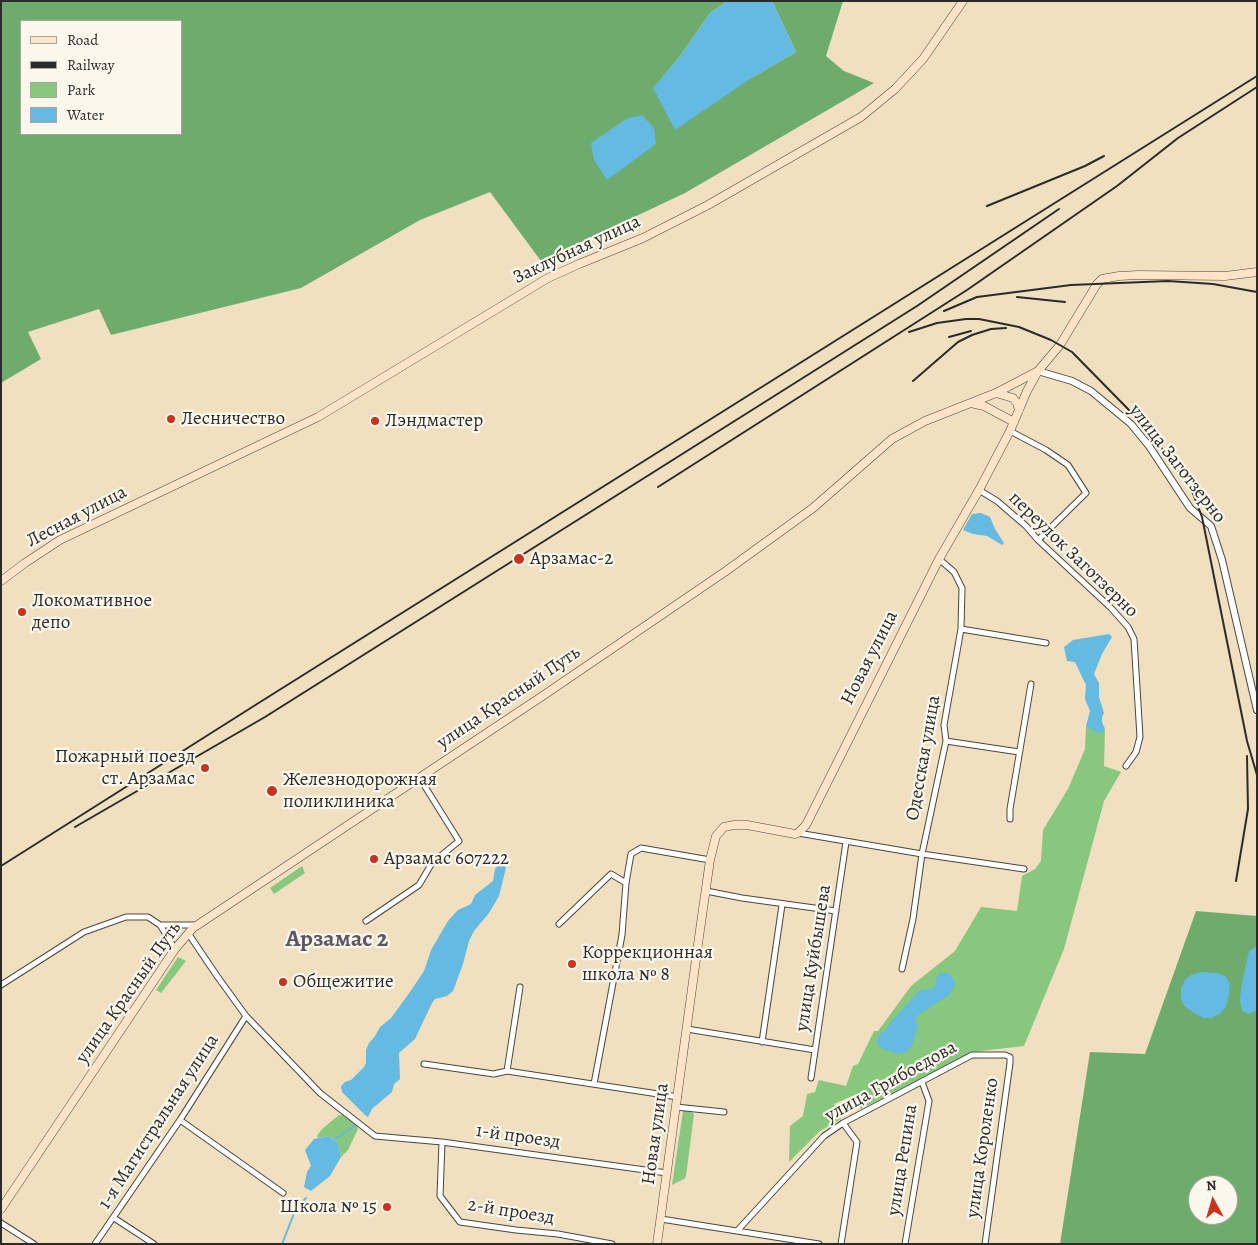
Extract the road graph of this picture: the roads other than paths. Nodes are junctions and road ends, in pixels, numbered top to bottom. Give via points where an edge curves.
1 (963, 1) edge
2 (1257, 272) edge
3 (1038, 371) junction
4 (996, 393) junction
5 (971, 403) junction
6 (1019, 410) junction
7 (1014, 422) junction
8 (1010, 431) junction
9 (171, 486) joint
10 (979, 490) junction
11 (1038, 540) junction
12 (939, 559) junction
13 (1, 580) edge
14 (961, 629) junction
15 (1046, 643) dead end
16 (1031, 684) dead end
17 (1257, 710) edge
18 (946, 741) junction
19 (1019, 752) junction
20 (1126, 766) dead end
21 (420, 777) junction
22 (1010, 819) dead end
23 (798, 834) junction
24 (846, 842) junction
25 (922, 854) junction
26 (710, 860) junction
27 (1024, 869) dead end
28 (626, 883) junction
29 (706, 891) junction
30 (782, 905) junction
31 (836, 911) junction
32 (366, 921) dead end
33 (198, 924) junction
34 (559, 924) dead end
35 (160, 925) junction
36 (188, 933) junction
37 (175, 949) junction
38 (902, 970) dead end
39 (1, 985) edge
40 (520, 987) dead end
41 (246, 1016) junction
42 (687, 1029) junction
43 (762, 1042) junction
44 (815, 1050) junction
45 (1010, 1057) joint
46 (424, 1064) dead end
47 (507, 1071) junction
48 (811, 1078) dead end
49 (922, 1082) junction
50 (594, 1084) junction
51 (678, 1097) junction
52 (676, 1107) junction
53 (724, 1112) dead end
54 (180, 1120) junction
55 (842, 1123) junction
56 (442, 1142) junction
57 (667, 1173) junction
58 (283, 1193) dead end
59 (1, 1208) edge
60 (114, 1218) junction
61 (661, 1219) junction
62 (1, 1224) edge
63 (737, 1232) junction
64 (34, 1244) edge
65 (95, 1244) edge
66 (154, 1244) edge
67 (612, 1244) edge
68 (657, 1244) edge
69 (819, 1244) edge
70 (841, 1244) edge
71 (905, 1244) edge
72 (985, 1244) edge

1 - 9 main road, Заклубная улица via 922,59 861,117 708,205 643,238 548,278 318,417
2 - 3 main road, улица Красный Путь via 1225,276 1119,276 1102,279 1060,345
3 - 4 main road, улица Красный Путь
3 - 6 main road, Новая улица
3 - 17 street, улица Заготзерно via 1072,380 1091,391 1131,424 1190,508 1211,526
4 - 5 main road, улица Красный Путь
4 - 6 main road via 1013,398
5 - 7 main road via 984,406
5 - 21 main road, улица Красный Путь via 925,421 892,439 814,508 778,534
6 - 7 main road, Новая улица
7 - 8 main road, Новая улица
8 - 10 main road, Новая улица
8 - 11 street via 1068,465 1086,493
9 - 13 main road, Лесная улица via 60,540
10 - 11 street, переулок Заготзерно via 997,501
10 - 12 main road, Новая улица
11 - 20 street, переулок Заготзерно via 1111,608 1134,639 1140,737 1136,752
12 - 14 street, Одесская улица via 954,572 962,588
12 - 23 main road, Новая улица via 806,825
14 - 15 street
14 - 18 street, Одесская улица via 944,724
16 - 19 street
18 - 19 street
18 - 25 street, Одесская улица
19 - 22 street
21 - 32 street via 459,841 432,864 419,885
21 - 33 main road, улица Красный Путь
23 - 24 street
23 - 26 main road, Новая улица via 747,825 724,827 716,836
24 - 25 street
24 - 31 street, улица Куйбышева
25 - 27 street
25 - 38 street, Одесская улица
26 - 28 street via 642,848 631,854
26 - 29 main road, Новая улица
28 - 34 street via 611,874
28 - 50 street via 622,934
29 - 30 street
29 - 42 main road, Новая улица
30 - 31 street
30 - 43 street
31 - 44 street, улица Куйбышева
33 - 35 street
33 - 36 main road, улица Красный Путь
35 - 37 street
35 - 39 street via 148,917 126,917 104,924 84,932
36 - 37 main road, улица Красный Путь
36 - 41 street, 1-й проезд
37 - 59 main road, улица Красный Путь
40 - 47 street
41 - 54 street, 1-я Магистральная улица
41 - 56 street, 1-й проезд via 320,1093 366,1130 383,1138
42 - 43 street
42 - 51 main road, Новая улица
43 - 44 street
44 - 48 street, улица Куйбышева
45 - 49 street, улица Грибоедова via 972,1055
45 - 72 street, улица Короленко
46 - 47 street via 494,1074
47 - 50 street
49 - 55 street, улица Грибоедова
49 - 71 street, улица Репина via 929,1101
50 - 51 street
51 - 52 main road, Новая улица
52 - 53 street
52 - 57 main road, Новая улица
54 - 58 street
54 - 60 street, 1-я Магистральная улица
55 - 63 street, улица Грибоедова via 824,1136
55 - 70 street via 857,1142
56 - 57 street, 1-й проезд
56 - 67 street, 2-й проезд via 440,1196 460,1222
57 - 61 main road, Новая улица
60 - 65 street, 1-я Магистральная улица
60 - 66 street
61 - 63 street
61 - 68 main road, Новая улица
62 - 64 street
63 - 69 street

